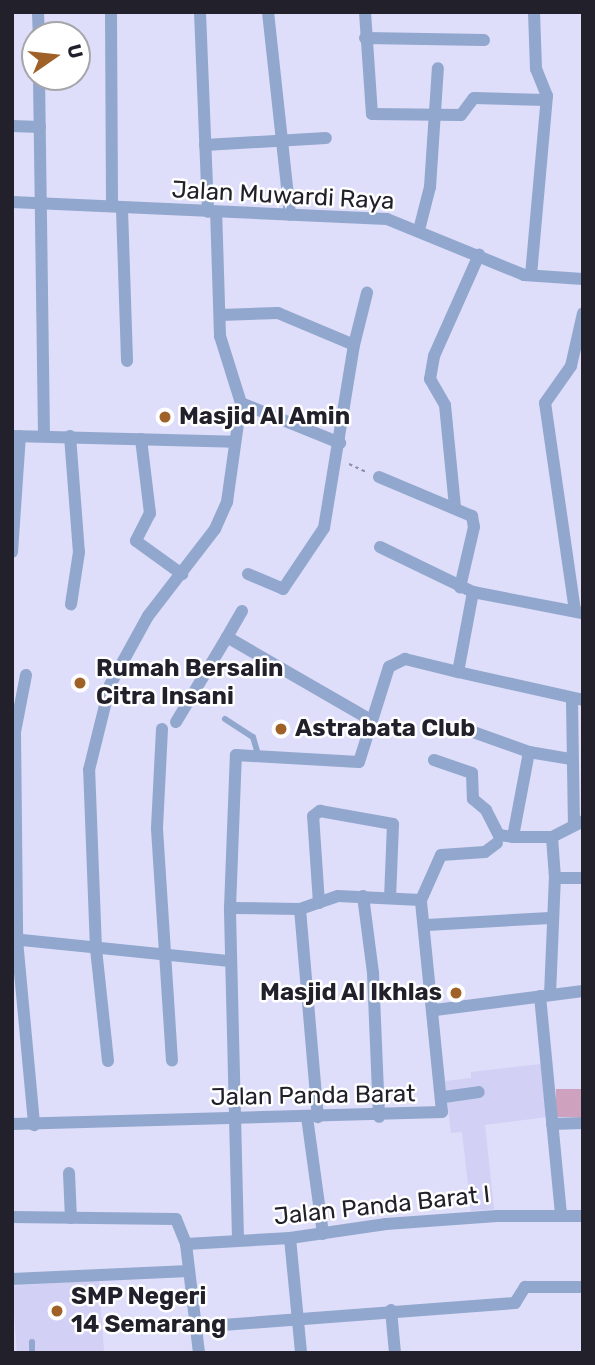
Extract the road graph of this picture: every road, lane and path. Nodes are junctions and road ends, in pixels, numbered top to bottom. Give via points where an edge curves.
1 (111, 12) edge
2 (200, 12) edge
3 (268, 12) edge
4 (365, 12) edge
5 (534, 12) edge
6 (365, 38) junction
7 (484, 40) dead end
8 (438, 68) dead end
9 (39, 91) edge
10 (546, 100) junction
11 (434, 114) junction
12 (12, 126) edge
13 (40, 127) junction
14 (326, 138) dead end
15 (280, 140) junction
16 (205, 145) junction
17 (12, 202) edge
18 (40, 202) junction
19 (117, 207) junction
20 (212, 212) junction
21 (290, 215) junction
22 (419, 230) junction
23 (479, 255) junction
24 (531, 275) junction
25 (583, 279) edge
26 (367, 293) dead end
27 (583, 313) edge
28 (220, 315) junction
29 (354, 345) junction
30 (127, 360) dead end
31 (241, 403) junction
32 (44, 435) junction
33 (16, 436) edge
34 (70, 436) junction
35 (141, 439) junction
36 (235, 442) junction
37 (340, 443) junction
38 (338, 460) junction
39 (379, 477) joint
40 (455, 506) junction
41 (380, 547) dead end
42 (12, 552) edge
43 (248, 573) dead end
44 (181, 574) junction
45 (460, 587) junction
46 (473, 592) junction
47 (71, 604) dead end
48 (579, 605) edge
49 (242, 611) dead end
50 (227, 637) junction
51 (457, 672) junction
52 (26, 675) dead end
53 (578, 700) edge
54 (225, 719) dead end
55 (371, 720) junction
56 (176, 722) dead end
57 (462, 728) dead end
58 (162, 729) dead end
59 (529, 752) junction
60 (258, 755) junction
61 (571, 759) junction
62 (434, 760) dead end
63 (578, 823) edge
64 (513, 837) junction
65 (552, 837) junction
66 (497, 843) dead end
67 (555, 878) junction
68 (583, 878) edge
69 (363, 896) junction
70 (390, 898) junction
71 (421, 900) junction
72 (319, 903) junction
73 (230, 908) junction
74 (300, 909) junction
75 (551, 918) junction
76 (427, 925) junction
77 (15, 939) edge
78 (96, 949) junction
79 (162, 955) junction
80 (230, 961) junction
81 (583, 991) edge
82 (545, 996) junction
83 (435, 1010) junction
84 (12, 1042) edge
85 (26, 1042) junction
86 (108, 1061) dead end
87 (172, 1061) dead end
88 (480, 1092) dead end
89 (444, 1097) junction
90 (313, 1117) junction
91 (379, 1117) junction
92 (236, 1118) junction
93 (583, 1123) edge
94 (12, 1124) edge
95 (552, 1124) junction
96 (34, 1125) junction
97 (69, 1174) dead end
98 (561, 1214) junction
99 (583, 1216) edge
100 (12, 1217) edge
101 (71, 1218) junction
102 (323, 1234) junction
103 (290, 1238) junction
104 (238, 1239) junction
105 (186, 1244) junction
106 (189, 1271) junction
107 (12, 1279) edge
108 (583, 1287) edge
109 (391, 1310) junction
110 (297, 1318) junction
111 (196, 1327) junction
112 (32, 1342) dead end
113 (32, 1353) edge
114 (199, 1353) edge
115 (301, 1353) edge
116 (395, 1353) edge

1 - 19 street
2 - 16 street
3 - 15 street
4 - 6 street
5 - 10 street via 536,69
6 - 7 street
6 - 11 street via 372,114
8 - 11 street
9 - 13 street
10 - 11 street via 474,98 464,114
10 - 24 street
11 - 22 street via 430,187
12 - 13 street
13 - 18 street
14 - 15 street
15 - 16 street
15 - 21 street
16 - 20 street
17 - 18 street, Jalan Muwardi Raya
18 - 19 street, Jalan Muwardi Raya
18 - 32 street
19 - 20 street, Jalan Muwardi Raya
19 - 30 street
20 - 21 street, Jalan Muwardi Raya
20 - 28 street
21 - 22 street, Jalan Muwardi Raya via 387,219
22 - 23 street, Jalan Muwardi Raya
23 - 24 street, Jalan Muwardi Raya
23 - 40 street via 434,356 430,379 445,405
24 - 25 street, Jalan Muwardi Raya
26 - 29 street
27 - 48 street via 571,366 545,403
28 - 29 street via 278,313
28 - 31 street via 226,366
29 - 37 street
31 - 36 street
31 - 37 street
32 - 33 street
32 - 34 street
33 - 42 street
34 - 35 street
34 - 47 street via 79,552
35 - 36 street
35 - 44 street via 150,513 136,541
36 - 44 street via 227,502 215,529
37 - 38 street
38 - 39 path
38 - 43 street via 324,527 285,586 278,589
39 - 40 street
40 - 45 street via 474,521
41 - 45 street
44 - 78 street via 148,616 110,685 87,782
45 - 46 street
46 - 48 street
46 - 51 street
49 - 50 street
50 - 55 street
50 - 56 street
51 - 53 street
51 - 55 street via 398,659 384,673
52 - 77 street via 15,732
53 - 61 street
54 - 60 lane via 253,737
55 - 60 street via 357,762
57 - 59 street
58 - 79 street via 157,829
59 - 61 street
59 - 64 street
60 - 73 street via 236,755
61 - 63 street
62 - 64 street via 472,773 473,799 486,810 499,835
63 - 65 street
64 - 65 street
65 - 67 street
66 - 71 street via 485,852 441,855
67 - 68 street
67 - 75 street
69 - 70 street
69 - 72 street via 338,896
69 - 91 street via 373,973
70 - 71 street
70 - 72 street via 391,822 314,813
71 - 76 street, Jalan Panda Barat
72 - 74 street
73 - 74 street
73 - 80 street
74 - 90 street
75 - 76 street
75 - 82 street
76 - 83 street, Jalan Panda Barat
77 - 78 street
77 - 85 street
78 - 79 street
78 - 86 street
79 - 80 street
79 - 87 street
80 - 92 street
81 - 82 street
82 - 83 street
82 - 95 street
83 - 89 street, Jalan Panda Barat
84 - 85 street
85 - 96 street
88 - 89 street
89 - 91 street, Jalan Panda Barat via 445,1108 440,1113
90 - 91 street, Jalan Panda Barat
90 - 92 street, Jalan Panda Barat
90 - 102 street
92 - 96 street, Jalan Panda Barat
92 - 104 street
93 - 95 street
94 - 96 street, Jalan Panda Barat
95 - 98 street
97 - 101 street
98 - 99 street, Jalan Panda Barat I
98 - 102 street, Jalan Panda Barat I via 386,1224
100 - 101 street
101 - 105 street via 175,1219
102 - 103 street, Jalan Panda Barat I
103 - 104 street, Jalan Panda Barat I
103 - 110 street
104 - 105 street, Jalan Panda Barat I
105 - 106 street
106 - 107 street
106 - 111 street
108 - 109 street via 525,1287 515,1303
109 - 110 street
109 - 116 street
110 - 111 street
110 - 115 street
111 - 114 street
112 - 113 lane

